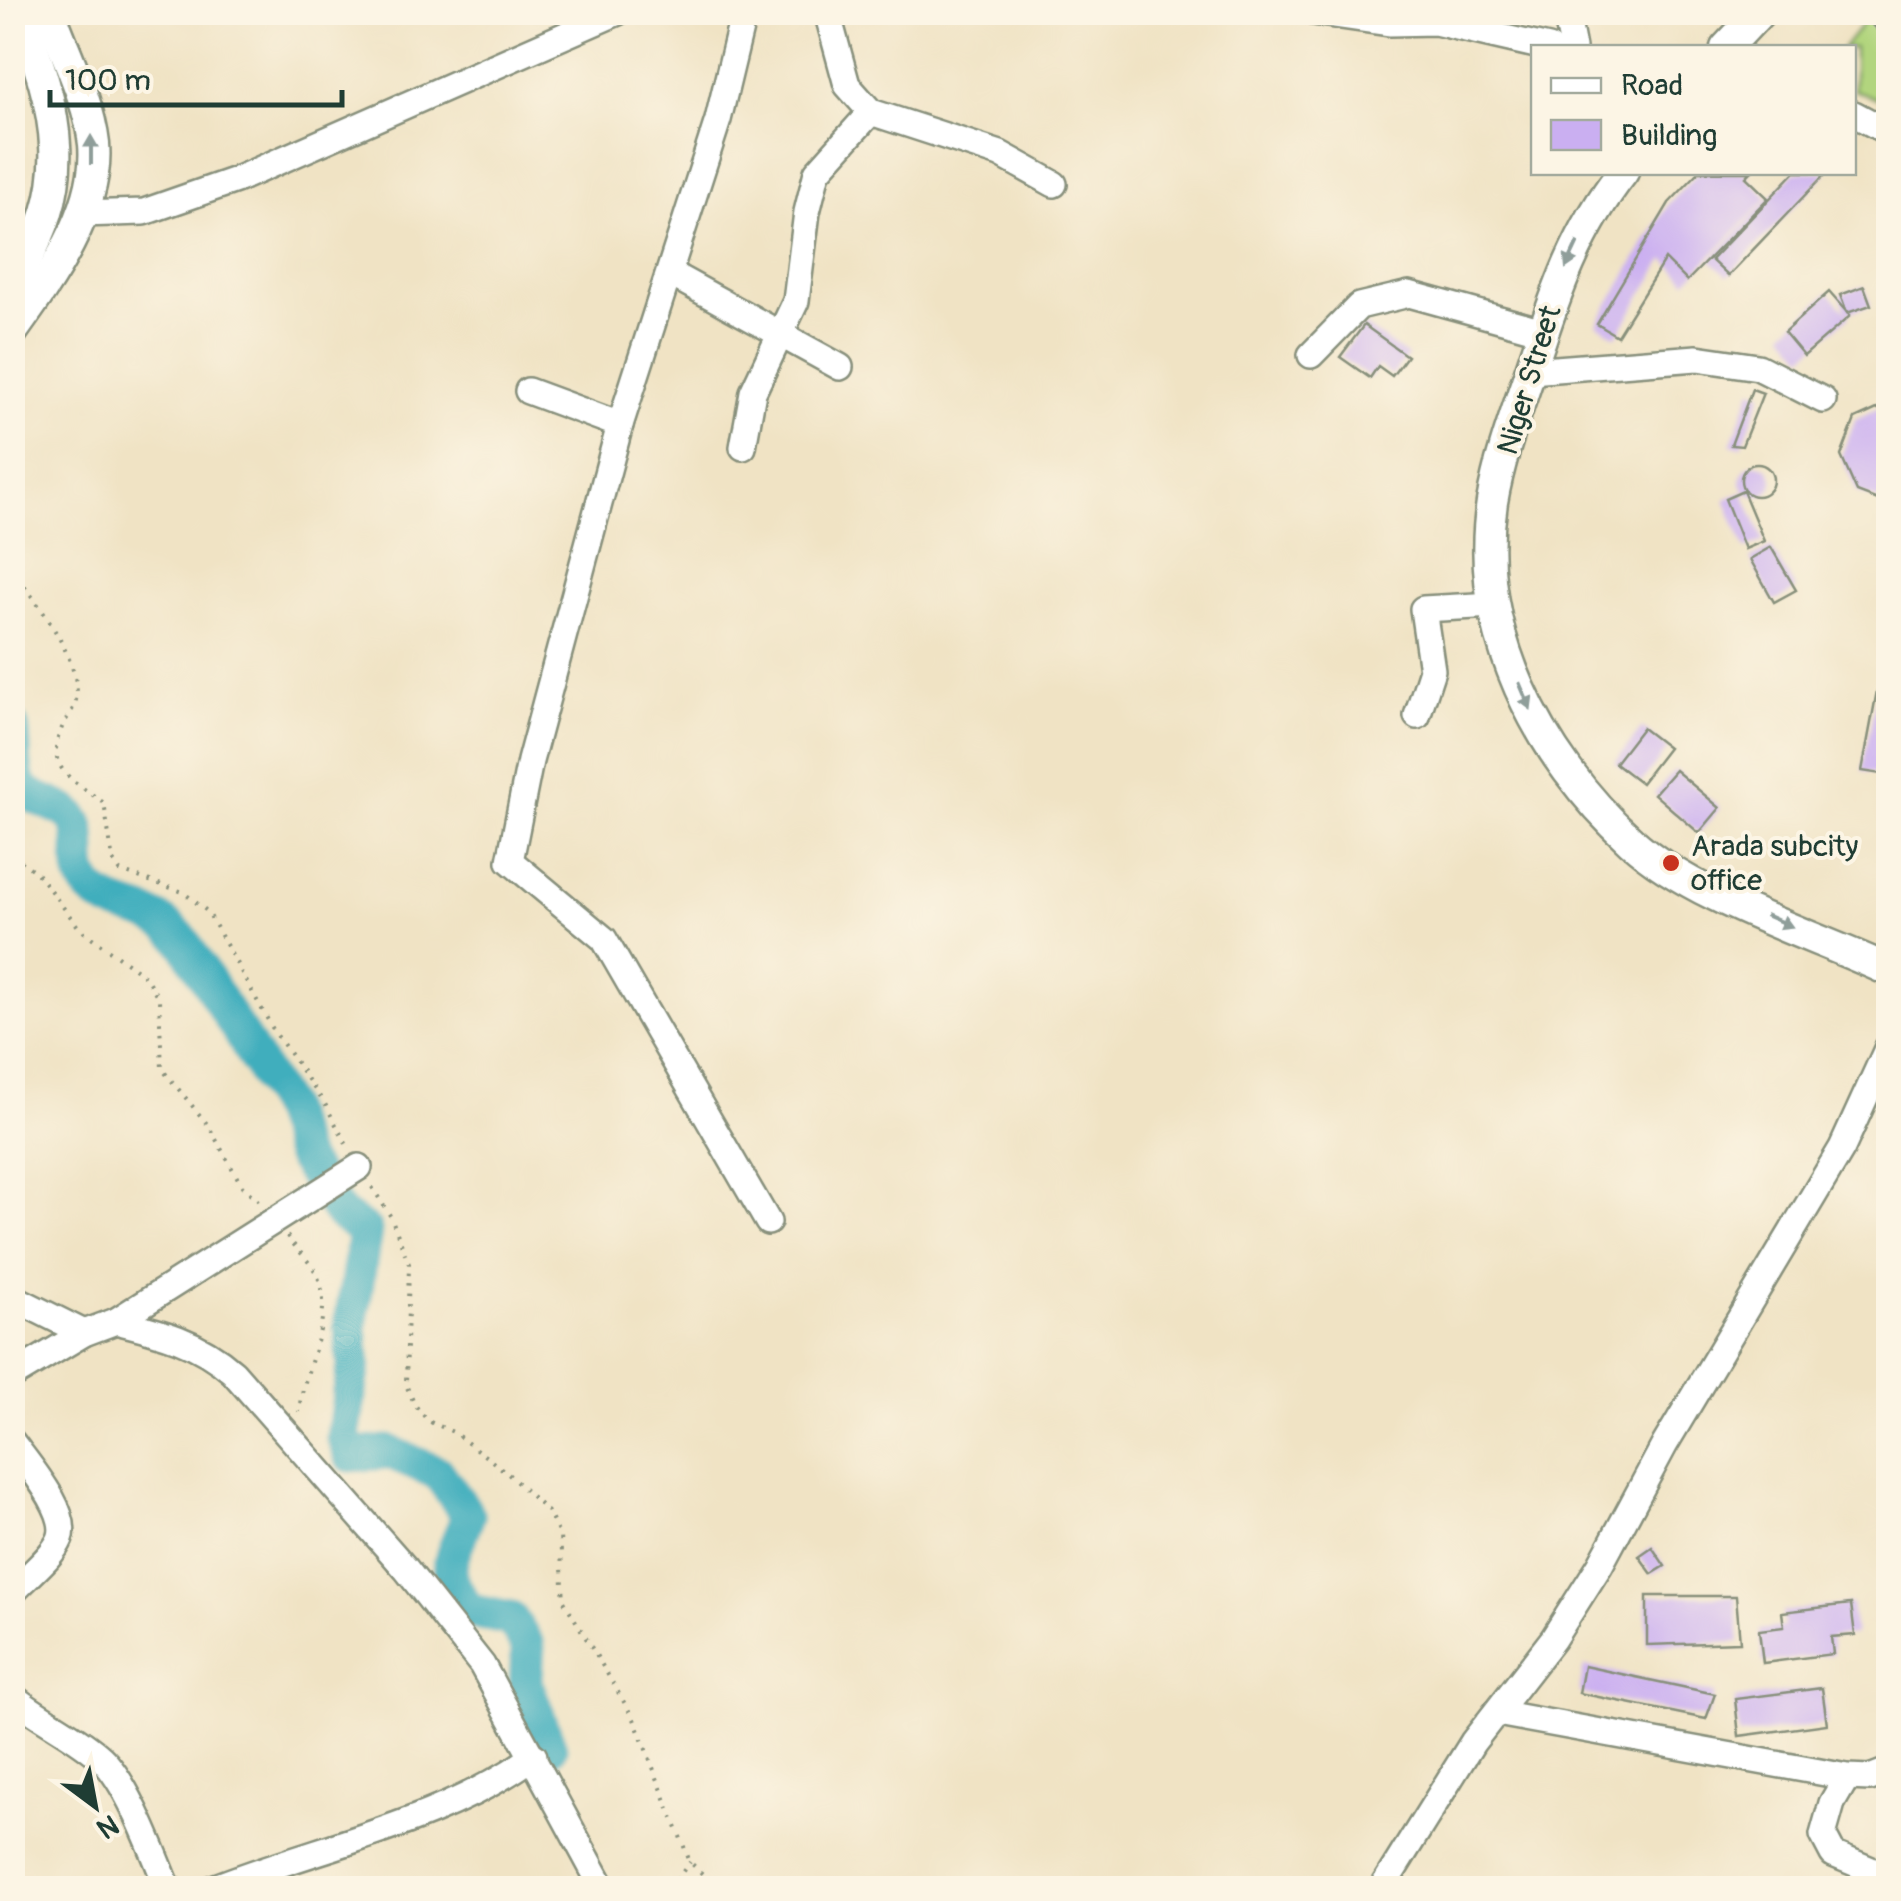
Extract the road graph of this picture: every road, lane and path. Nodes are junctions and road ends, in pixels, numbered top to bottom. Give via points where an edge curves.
1 (19, 12) edge
2 (50, 12) edge
3 (618, 12) edge
4 (744, 12) edge
5 (827, 12) edge
6 (1314, 12) edge
7 (1566, 12) edge
8 (1760, 12) edge
9 (1536, 45) edge
10 (1572, 45) edge
11 (1731, 45) edge
12 (56, 69) junction
13 (871, 112) junction
14 (1856, 115) edge
15 (1888, 132) edge
16 (1621, 175) edge
17 (1054, 184) dead end
18 (81, 214) junction
19 (671, 274) junction
20 (12, 282) edge
21 (780, 331) junction
22 (1543, 331) junction
23 (12, 332) edge
24 (1311, 355) dead end
25 (840, 367) dead end
26 (1530, 371) junction
27 (528, 391) dead end
28 (1823, 400) dead end
29 (620, 425) junction
30 (743, 447) dead end
31 (12, 570) edge
32 (1494, 604) junction
33 (1417, 716) dead end
34 (12, 855) edge
35 (1887, 963) edge
36 (1888, 1047) edge
37 (359, 1167) junction
38 (278, 1220) junction
39 (768, 1222) dead end
40 (12, 1297) edge
41 (116, 1321) junction
42 (84, 1333) junction
43 (12, 1376) edge
44 (12, 1442) edge
45 (296, 1446) junction
46 (12, 1593) edge
47 (14, 1702) edge
48 (1497, 1712) junction
49 (534, 1756) junction
50 (1888, 1771) edge
51 (1847, 1777) junction
52 (690, 1862) junction
53 (1888, 1877) edge
54 (168, 1888) edge
55 (213, 1888) edge
56 (603, 1888) edge
57 (670, 1888) edge
58 (716, 1888) edge
59 (1382, 1888) edge

1 - 12 main road
2 - 12 main road
3 - 18 street via 236,180 144,212
4 - 19 street
5 - 13 street via 847,85
6 - 9 street via 1435,22
7 - 10 street
8 - 11 main road
18 -> 12 main road via 94,147
12 - 20 main road via 56,183 41,235
13 - 17 street via 1000,154
13 - 21 street via 817,172 796,301
14 - 15 street
16 -> 22 main road, Niger Street via 1594,209
18 - 23 main road via 62,262
19 - 21 street
19 - 29 street
21 - 25 street
21 - 30 street via 753,392
22 - 24 street via 1409,294 1359,306
22 - 26 main road, Niger Street
26 - 28 street via 1697,358 1758,366
26 - 32 main road, Niger Street via 1492,502
27 - 29 street
29 - 39 street via 530,761 510,861 604,940
31 - 37 path via 57,636 77,686 54,756 104,803 113,861 120,871 183,892 208,912
32 - 33 street via 1423,609 1432,670
32 -> 35 main road, Niger Street via 1504,648 1540,730 1578,785 1632,842 1679,875
34 - 38 path via 36,872 80,930 145,976 160,999 162,1069 208,1126 242,1186
36 - 48 street via 1842,1148 1600,1565
37 - 38 street
37 - 52 path via 410,1264 406,1385 415,1405 548,1512 560,1536 564,1601 634,1719
38 - 41 street
38 - 45 path via 317,1274 320,1290 322,1320 300,1399
40 - 42 street
41 - 42 street
41 - 45 street via 210,1351
42 - 43 street
44 - 46 street via 62,1523 60,1540
45 - 49 street via 482,1666
47 - 54 street via 102,1758
48 - 51 street
48 - 59 street
49 - 55 street via 437,1808
49 - 56 street
50 - 51 street
51 - 53 street via 1824,1836 1832,1854
52 - 57 path
52 - 58 path

